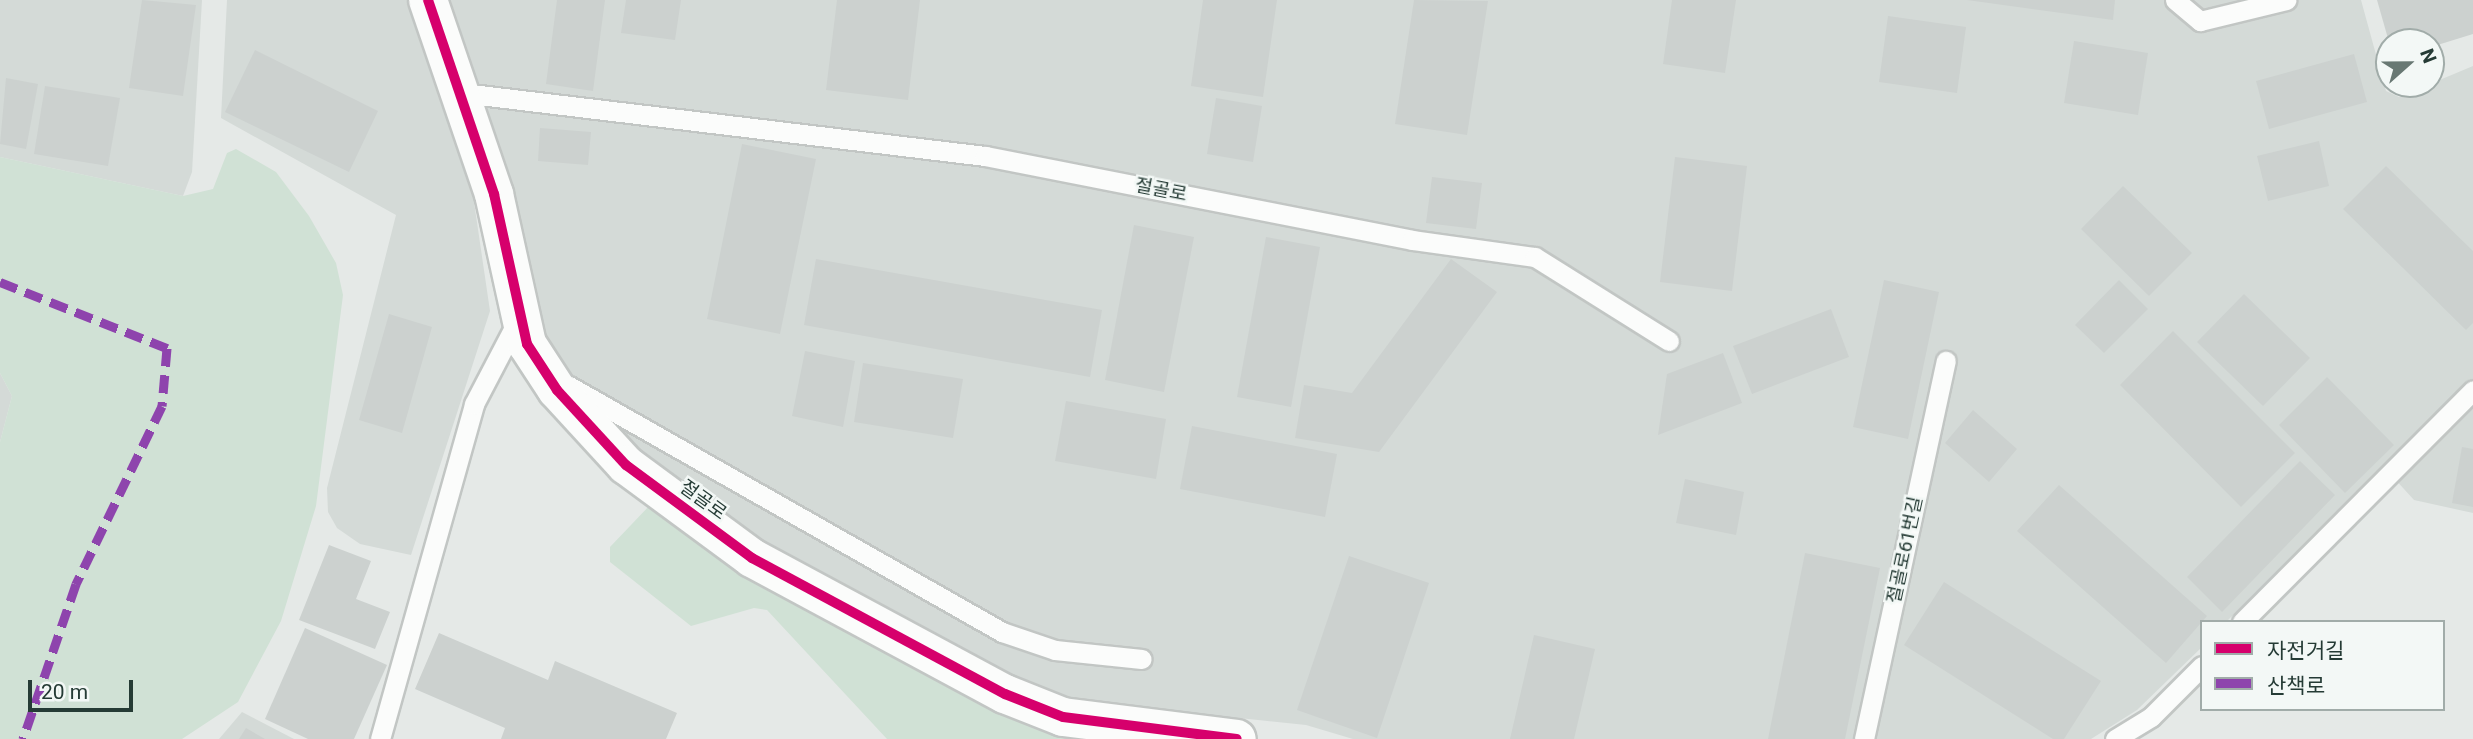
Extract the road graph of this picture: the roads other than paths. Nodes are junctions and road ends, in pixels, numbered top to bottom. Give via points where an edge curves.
1 (428, 0) edge
2 (2175, 0) edge
3 (2286, 0) edge
4 (463, 93) junction
5 (519, 318) junction
6 (1669, 341) dead end
7 (1946, 361) dead end
8 (547, 374) junction
9 (2473, 390) edge
10 (2244, 620) edge
11 (1142, 659) dead end
12 (2200, 668) edge
13 (380, 739) edge
14 (1237, 739) edge
15 (1864, 739) edge
16 (2115, 739) edge

1 - 4 street, 절골로
2 - 3 lane via 2200,21
4 - 5 street, 절골로 via 494,194
4 - 6 lane, 절골로 via 985,156 1412,240 1535,257
5 - 8 street, 절골로
5 - 13 lane via 474,404
7 - 15 lane, 절골로61번길
8 - 11 lane via 1002,632 1055,650
8 - 14 street, 절골로 via 626,465 752,558 1005,694 1063,717
9 - 10 lane
12 - 16 lane via 2151,716

